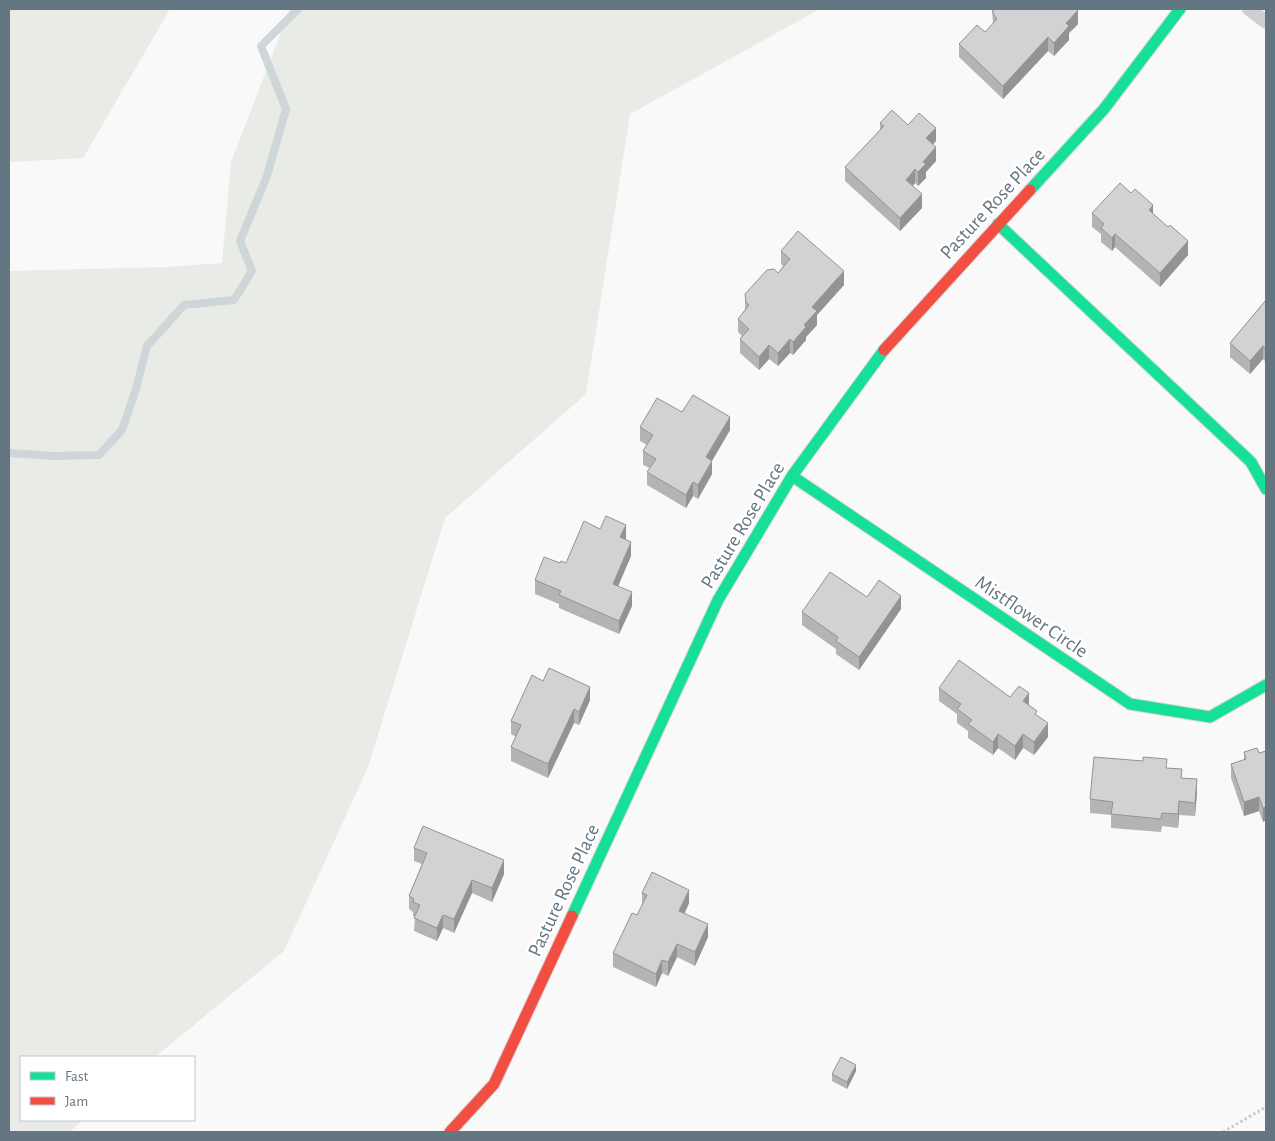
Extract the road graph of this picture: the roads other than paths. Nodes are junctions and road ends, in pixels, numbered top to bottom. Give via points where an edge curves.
1 (1180, 9) edge
2 (1249, 9) edge
3 (1266, 22) edge
4 (998, 224) junction
5 (792, 476) junction
6 (1266, 488) edge
7 (1266, 684) edge
8 (450, 1132) edge

1 - 4 street, Pasture Rose Place via 1104,110
2 - 3 lane
4 - 5 street, Pasture Rose Place via 890,342
4 - 6 street via 1251,462
5 - 7 street, Mistflower Circle via 1130,704 1210,717
5 - 8 street, Pasture Rose Place via 718,600 494,1084

